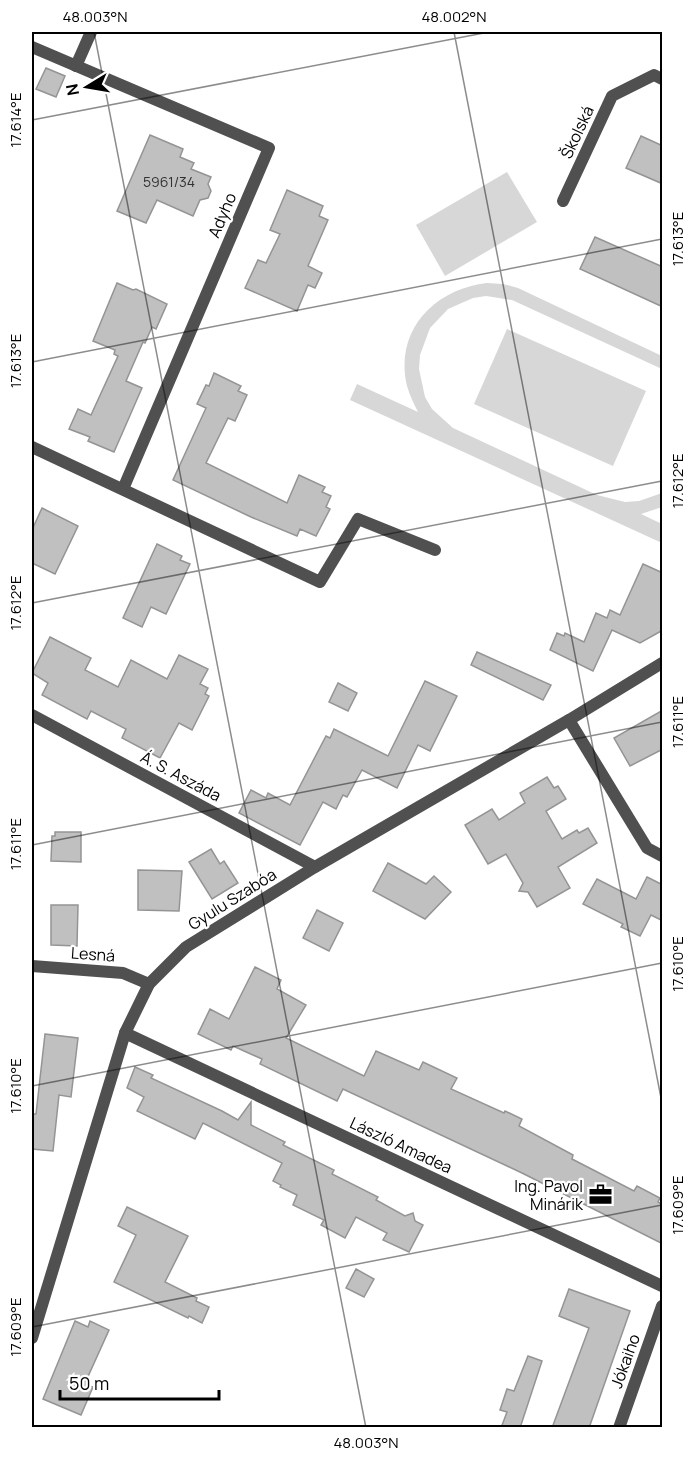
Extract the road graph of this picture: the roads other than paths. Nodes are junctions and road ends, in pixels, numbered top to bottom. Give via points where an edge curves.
1 (91, 32) edge
2 (32, 47) edge
3 (76, 66) junction
4 (663, 79) edge
5 (563, 201) dead end
6 (32, 447) edge
7 (123, 489) junction
8 (435, 550) dead end
9 (663, 663) edge
10 (32, 715) edge
11 (569, 720) junction
12 (663, 856) edge
13 (315, 867) junction
14 (32, 966) edge
15 (149, 984) junction
16 (125, 1033) junction
17 (663, 1286) edge
18 (663, 1306) edge
19 (32, 1338) edge
20 (619, 1428) edge

1 - 3 street
2 - 3 street, Adyho
3 - 7 street, Adyho via 269,148
4 - 5 street, Školská via 654,75 612,96
6 - 7 street
7 - 8 street via 320,582 358,519
9 - 11 street, Gyulu Szabóa
10 - 13 street, Á. S. Aszáda
11 - 12 street via 647,848
11 - 13 street, Gyulu Szabóa
13 - 15 street, Gyulu Szabóa via 186,947
14 - 15 street, Lesná via 123,973
15 - 16 street, Gyulu Szabóa
16 - 17 street, László Amadea
16 - 19 street, Gyulu Szabóa
18 - 20 street, Jókaiho

